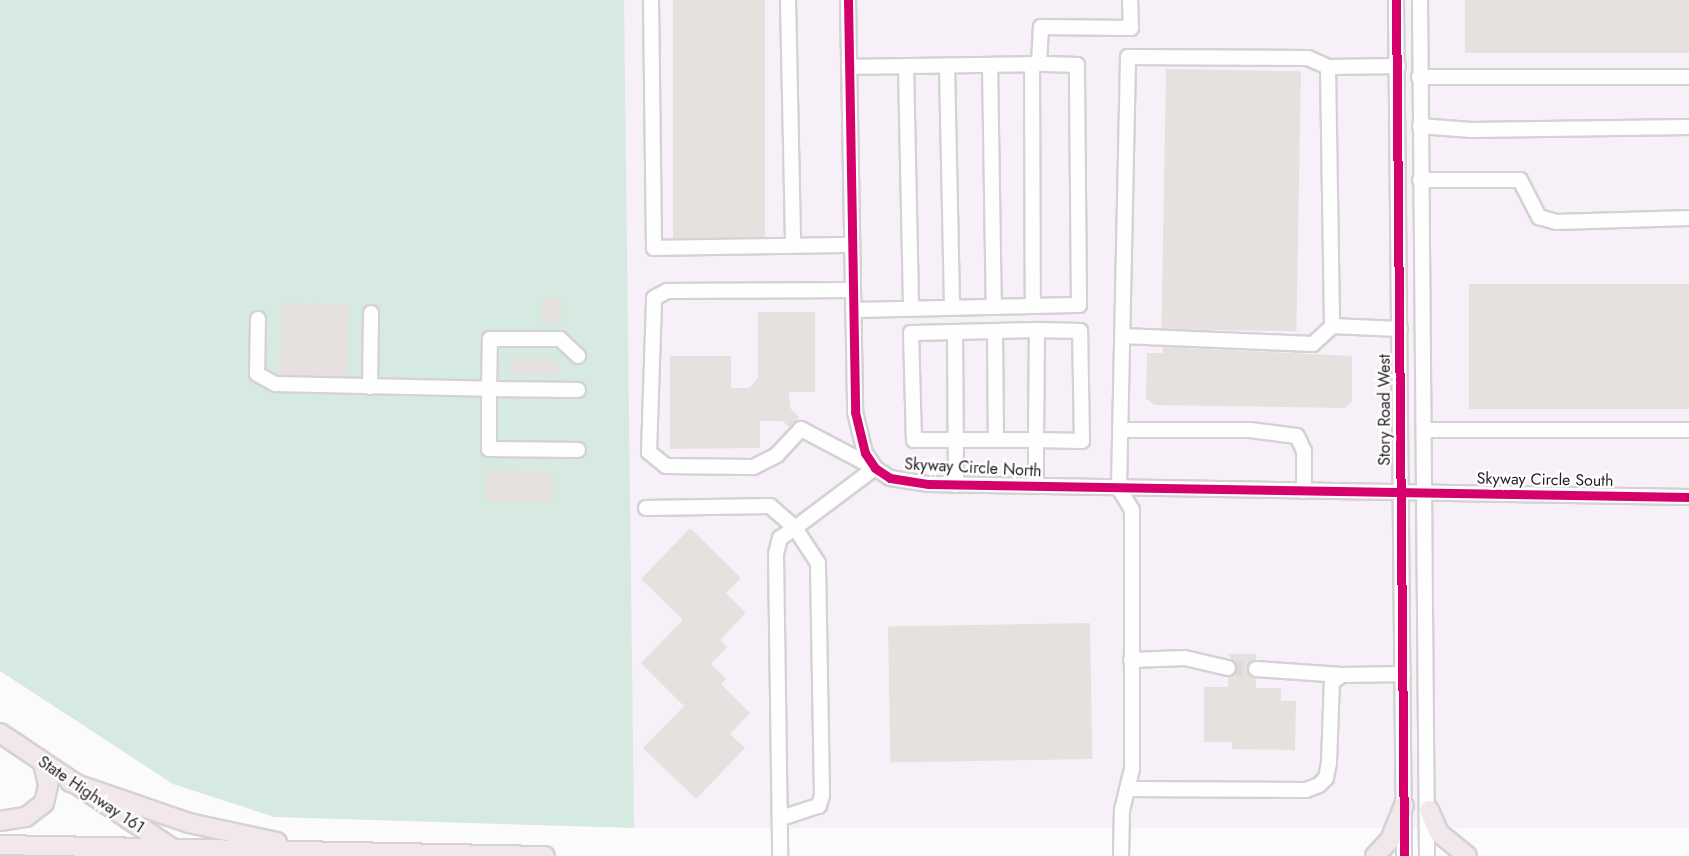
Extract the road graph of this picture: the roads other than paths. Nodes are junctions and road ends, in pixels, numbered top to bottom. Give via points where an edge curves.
1 (651, 0) edge
2 (788, 0) edge
3 (848, 0) edge
4 (1130, 0) edge
5 (1396, 0) edge
6 (1419, 0) edge
7 (1036, 64) junction
8 (990, 65) junction
9 (906, 66) junction
10 (947, 66) junction
11 (1398, 66) junction
12 (849, 67) junction
13 (1328, 67) junction
14 (1419, 77) junction
15 (1689, 77) edge
16 (1420, 126) junction
17 (1689, 127) edge
18 (1420, 180) junction
19 (1689, 218) edge
20 (852, 245) junction
21 (793, 246) junction
22 (853, 290) junction
23 (1033, 306) junction
24 (994, 307) junction
25 (952, 308) junction
26 (911, 309) junction
27 (853, 310) junction
28 (370, 313) dead end
29 (258, 319) dead end
30 (1332, 326) junction
31 (1400, 329) junction
32 (1037, 330) junction
33 (995, 331) junction
34 (955, 332) junction
35 (1122, 336) junction
36 (578, 356) dead end
37 (370, 387) junction
38 (489, 389) junction
39 (578, 390) dead end
40 (1120, 430) junction
41 (1424, 430) junction
42 (1689, 430) edge
43 (956, 440) junction
44 (996, 440) junction
45 (1036, 440) junction
46 (578, 450) dead end
47 (875, 468) junction
48 (956, 484) junction
49 (1036, 486) junction
50 (1119, 488) junction
51 (1304, 490) junction
52 (1400, 492) junction
53 (1425, 492) junction
54 (1689, 497) edge
55 (646, 508) dead end
56 (795, 528) junction
57 (1131, 660) junction
58 (1228, 668) tunnel mouth
59 (1256, 669) tunnel mouth
60 (1403, 674) junction
61 (1342, 675) junction
62 (0, 733) edge
63 (43, 763) junction
64 (70, 782) junction
65 (1127, 789) junction
66 (1404, 806) junction
67 (1428, 810) junction
68 (781, 818) junction
69 (5, 821) edge
70 (0, 845) edge
71 (320, 851) junction
72 (177, 852) edge
73 (545, 856) edge
74 (780, 856) edge
75 (1121, 856) edge
76 (1375, 856) edge
77 (1404, 856) edge
78 (1427, 856) edge
79 (1467, 856) edge

1 - 21 street via 654,248
2 - 21 street
3 - 12 street
4 - 7 street via 1131,28 1041,27
5 - 11 street, Story Road West
6 - 14 street
7 - 8 street
7 - 23 street
7 - 23 street via 1077,65 1079,305
8 - 10 street
8 - 24 street
9 - 10 street
9 - 12 street
9 - 26 street
10 - 25 street
11 - 13 street
11 - 31 street, Story Road West
12 - 20 street
13 - 30 street
13 - 35 street via 1308,58 1128,57
14 - 15 street
14 - 16 street
16 - 17 street via 1471,130
16 - 18 street
18 - 19 street via 1520,180 1539,217 1556,222
18 - 41 street
20 - 21 street
20 - 22 street
22 - 27 street
22 - 47 street, Skyway Circle North via 667,291 654,298 649,452 666,466 753,467 777,455 801,429
23 - 24 street
24 - 25 street
25 - 26 street
26 - 27 street
27 - 47 street via 855,412 858,433
28 - 37 street
29 - 37 street via 257,374 275,384
30 - 31 street
30 - 35 street via 1313,344
31 - 52 street, Story Road West
32 - 33 street
32 - 45 street
32 - 45 street via 1080,330 1082,441
33 - 34 street
33 - 44 street
34 - 43 street
34 - 43 street via 911,333 914,440
35 - 40 street
36 - 38 street via 560,339 490,339
37 - 38 street
38 - 39 street
38 - 46 street via 489,449
40 - 50 street
40 - 51 street via 1250,430 1298,436 1304,451
41 - 42 street
41 - 53 street
43 - 44 street
43 - 48 street
44 - 45 street
45 - 49 street
47 - 48 street, Skyway Circle North via 908,483
47 - 56 street
48 - 49 street, Skyway Circle North
49 - 50 street, Skyway Circle North
50 - 51 street, Skyway Circle North
50 - 57 street via 1132,510
51 - 52 street, Skyway Circle North
52 - 53 street, Skyway Circle South
52 - 60 street, Story Road West
53 - 54 street, Skyway Circle South
53 - 67 street
55 - 56 street via 770,506
56 - 68 street via 780,538 776,554
56 - 68 street via 818,562 822,795 819,806
57 - 58 street via 1185,658
57 - 65 street via 1132,769
59 - 61 street
60 - 61 street
60 - 66 street, Story Road West
61 - 65 street via 1332,682 1329,762 1326,778 1318,785 1306,790
62 - 63 main road, State Highway 161
63 - 64 main road, State Highway 161
63 - 69 main road via 48,785 44,803 26,817
64 - 71 main road via 189,823
64 - 72 main road, State Highway 161
65 - 75 street via 1122,810
66 - 76 main road via 1390,840
66 - 77 street, Story Road West
67 - 78 street
67 - 79 main road via 1438,833
68 - 74 street
70 - 72 main road
71 - 72 main road
71 - 73 main road

